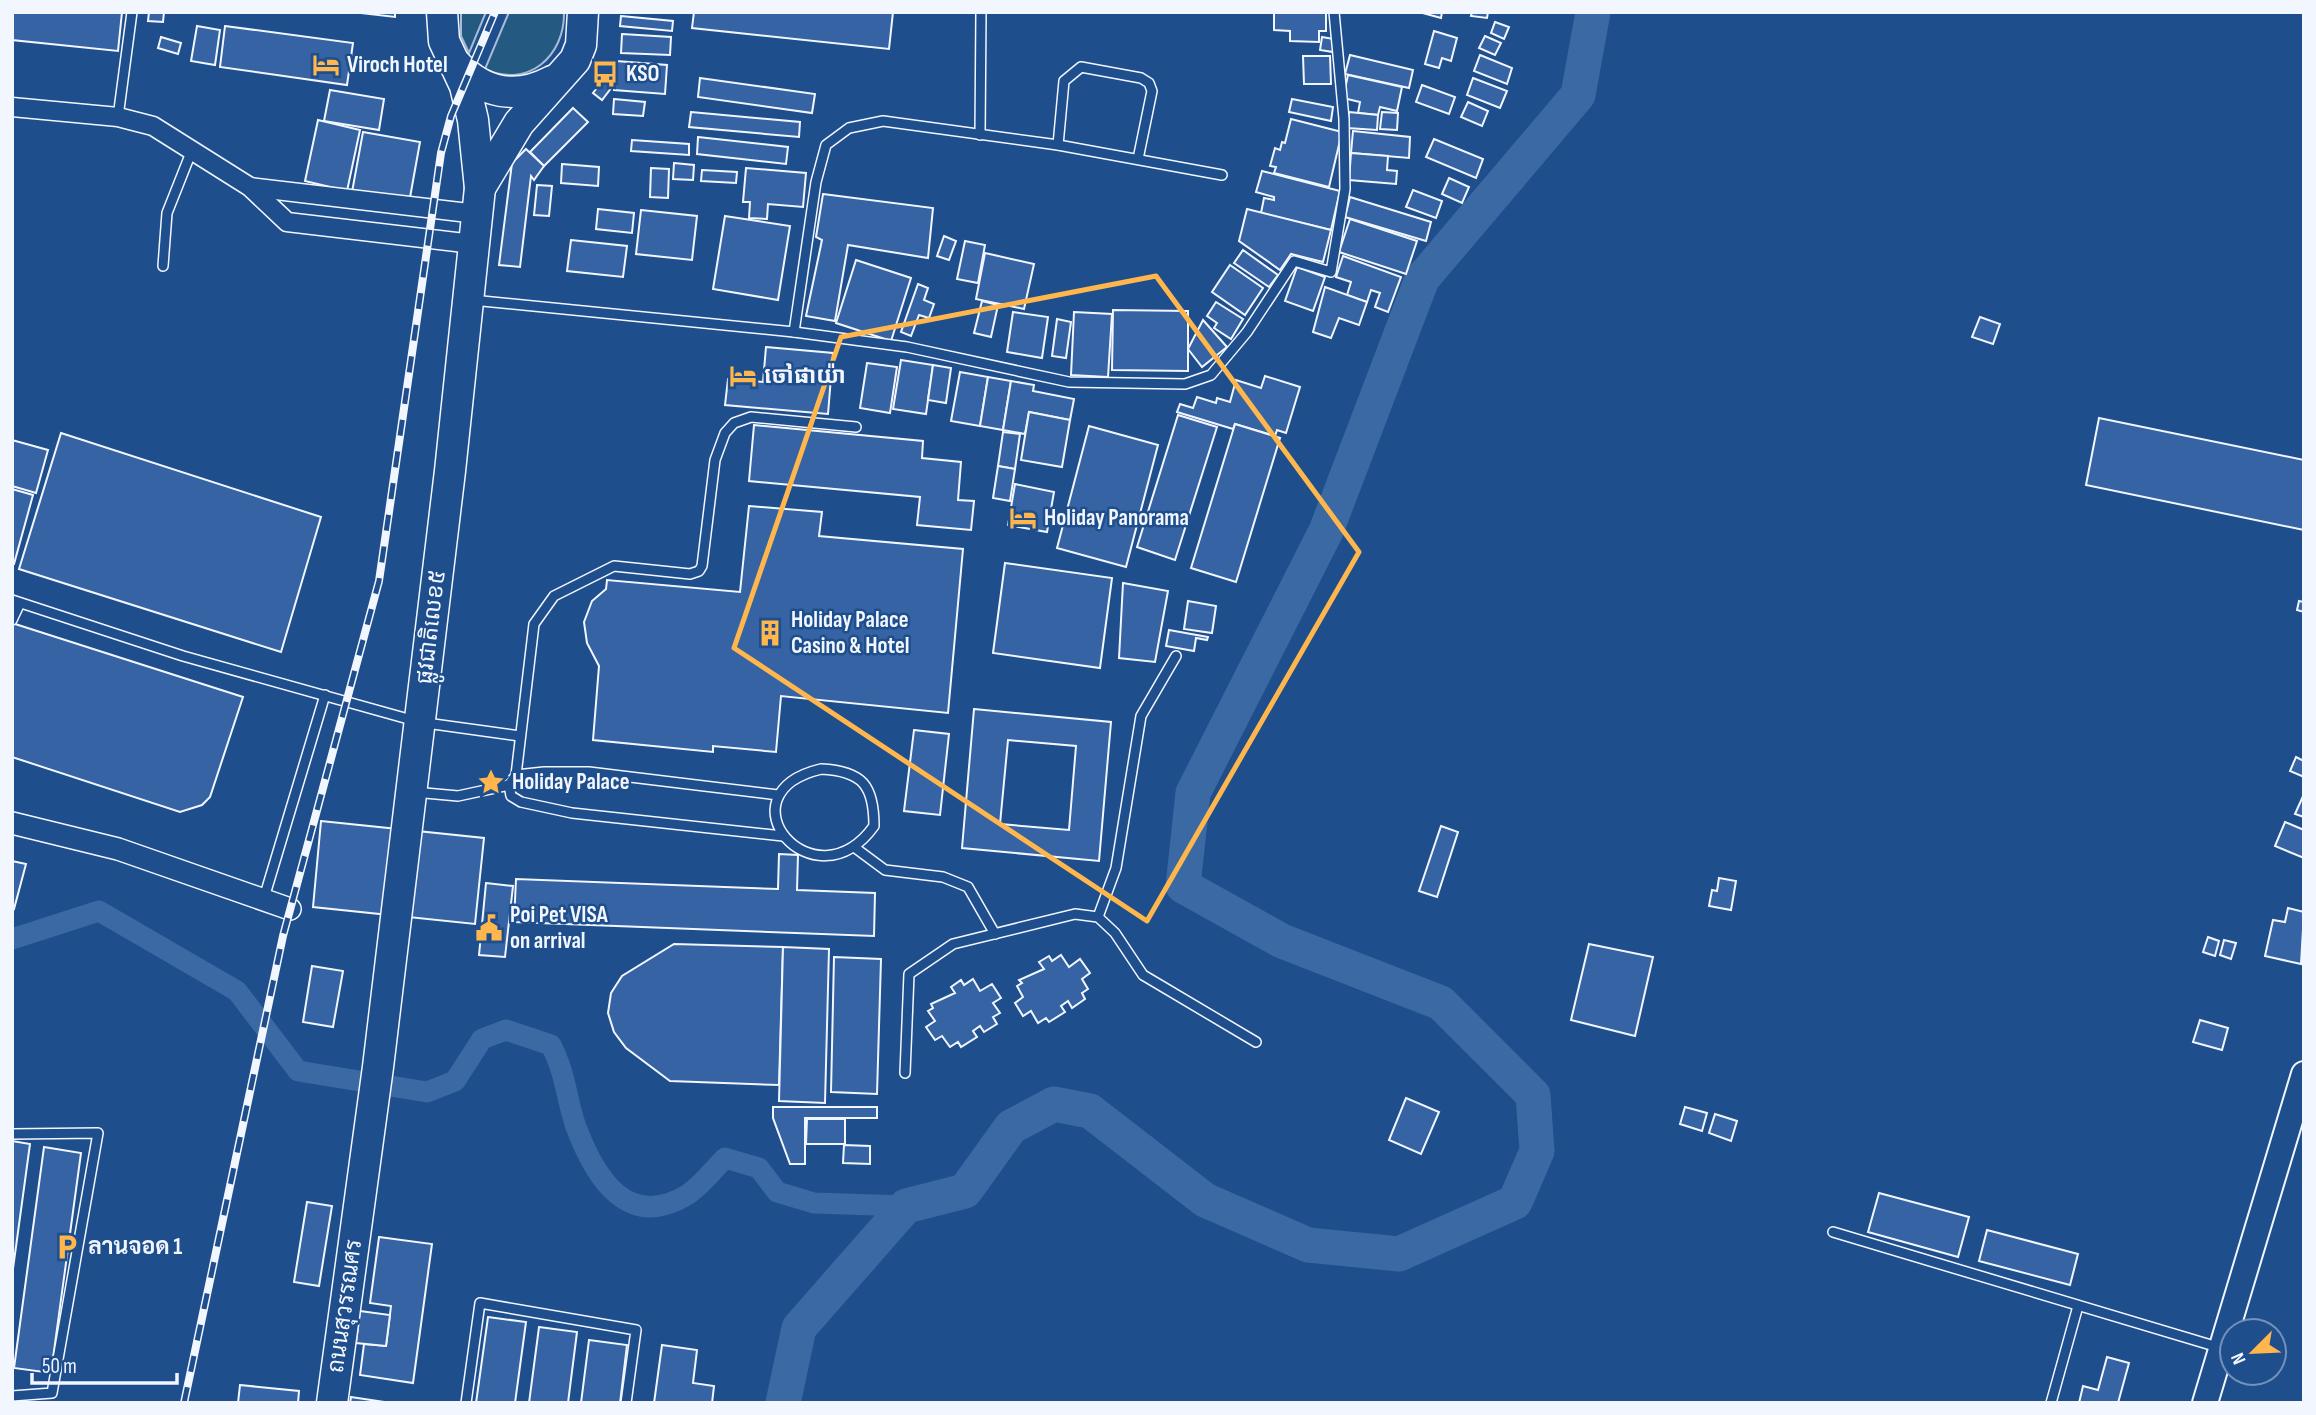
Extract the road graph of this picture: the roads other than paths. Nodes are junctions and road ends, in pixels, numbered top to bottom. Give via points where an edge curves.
1 (132, 12) edge
2 (442, 12) edge
3 (583, 12) edge
4 (981, 12) edge
5 (1334, 12) edge
6 (453, 61) junction
7 (555, 80) junction
8 (12, 107) edge
9 (118, 117) junction
10 (980, 135) junction
11 (1058, 145) junction
12 (192, 149) junction
13 (1138, 159) junction
14 (1222, 175) dead end
15 (250, 187) junction
16 (478, 201) junction
17 (473, 244) junction
18 (163, 266) dead end
19 (467, 299) junction
20 (794, 332) junction
21 (856, 427) dead end
22 (16, 601) edge
23 (12, 620) edge
24 (1176, 656) dead end
25 (325, 695) junction
26 (419, 722) junction
27 (520, 736) junction
28 (516, 775) junction
29 (509, 785) junction
30 (411, 792) junction
31 (778, 795) junction
32 (12, 823) edge
33 (783, 836) junction
34 (854, 847) junction
35 (263, 900) junction
36 (290, 909) dead end
37 (1098, 917) junction
38 (995, 934) junction
39 (1256, 1042) dead end
40 (378, 1067) joint
41 (905, 1073) dead end
42 (2304, 1074) edge
43 (12, 1134) edge
44 (1833, 1232) dead end
45 (2078, 1306) junction
46 (2230, 1317) edge
47 (2218, 1347) edge
48 (2218, 1358) edge
49 (12, 1396) edge
50 (27, 1399) edge
51 (332, 1403) edge
52 (466, 1403) edge
53 (626, 1403) edge
54 (2051, 1403) edge
55 (2205, 1403) edge

1 - 9 lane
2 - 6 highway, ផ្លូវជាតិលេខ៥ via 444,41
3 - 7 highway, ផ្លូវជាតិលេខ៥ via 578,52
4 - 10 lane
5 - 20 lane via 1345,190 1331,272 1294,261 1247,332 1211,375 1185,384 1069,382 907,346
6 - 7 highway, ផ្លូវជាតិលេខ៥ via 489,89 512,94
6 - 16 highway, ផ្លូវជាតិលេខ៥ via 473,120
7 - 16 highway, ផ្លូវជាតិលេខ៥ via 519,123
8 - 9 street
9 - 12 street via 153,126
10 - 11 lane
10 - 20 lane via 883,121 849,128 826,145 816,182
11 - 13 lane
11 - 13 lane via 1064,81 1081,67 1149,83 1152,91
12 - 15 street
12 - 18 lane via 167,213
13 - 14 lane
15 - 16 street
15 - 17 street via 287,222
16 - 17 highway, ផ្លូវជាតិលេខ៥
17 - 19 highway, ផ្លូវជាតិលេខ៥
19 - 20 lane
19 - 26 highway, ផ្លូវជាតិលេខ៥
21 - 27 lane via 751,417 734,424 725,433 715,460 699,571 690,574 614,566 554,596 534,624
22 - 23 lane
22 - 25 lane via 183,656
24 - 37 lane via 1141,716 1116,868
25 - 26 lane
25 - 35 lane
26 - 27 lane
26 - 30 highway, ផ្លូវជាតិលេខ៥
27 - 28 lane
28 - 29 lane
28 - 31 lane via 589,772
29 - 30 lane via 458,796
29 - 33 lane via 511,796 520,802 572,813
30 - 40 highway, ផ្លូវជាតិលេខ៥
31 - 33 lane via 776,824
31 - 34 lane via 804,773 821,769 844,772 863,782 871,793 874,826
32 - 35 street via 118,849
33 - 34 lane via 812,856
34 - 38 lane via 886,870 943,877 968,887
35 - 36 street
37 - 38 lane via 1074,914
37 - 39 lane via 1115,933 1143,975
38 - 41 lane via 953,944 909,974
40 - 51 highway, ถนนสุวรรณศร
42 - 46 main road
43 - 50 lane via 98,1133 52,1394
44 - 45 lane
45 - 47 lane
45 - 54 lane
48 - 55 main road
49 - 50 lane
52 - 53 lane via 480,1303 636,1329

